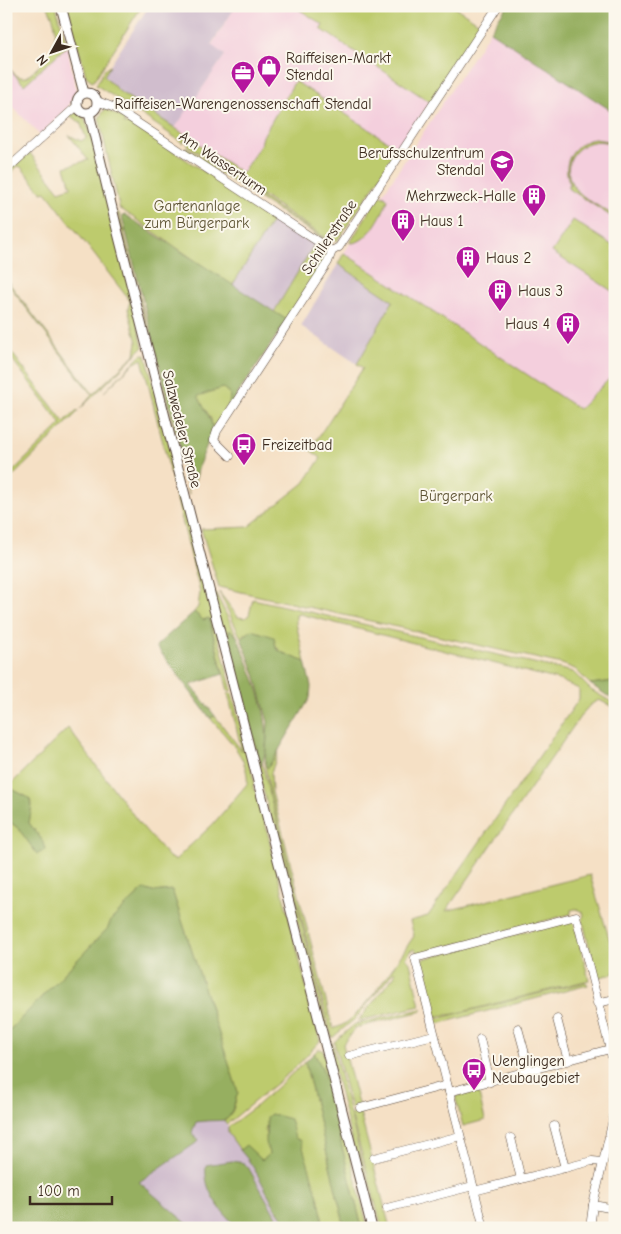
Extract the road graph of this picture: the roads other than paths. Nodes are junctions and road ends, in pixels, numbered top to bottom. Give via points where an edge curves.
1 (61, 6) edge
2 (498, 6) edge
3 (84, 93) junction
4 (97, 101) junction
5 (77, 106) junction
6 (89, 113) junction
7 (6, 170) edge
8 (332, 251) junction
9 (230, 456) dead end
10 (615, 999) edge
11 (597, 1003) junction
12 (557, 1019) dead end
13 (518, 1028) dead end
14 (433, 1030) junction
15 (480, 1039) dead end
16 (611, 1043) edge
17 (349, 1056) dead end
18 (568, 1061) junction
19 (615, 1069) edge
20 (530, 1072) junction
21 (490, 1082) junction
22 (448, 1089) junction
23 (360, 1108) dead end
24 (614, 1113) edge
25 (554, 1126) dead end
26 (460, 1136) junction
27 (510, 1138) dead end
28 (605, 1152) junction
29 (615, 1154) edge
30 (374, 1158) dead end
31 (603, 1162) junction
32 (565, 1168) junction
33 (521, 1179) junction
34 (474, 1189) junction
35 (592, 1206) junction
36 (387, 1208) dead end
37 (615, 1209) edge
38 (370, 1224) edge
39 (484, 1228) edge
40 (590, 1228) edge

1 - 3 main road
2 - 8 street, Schillerstraße via 339,247
3 - 4 main road via 93,95
3 - 5 main road via 78,97
4 - 6 main road
4 - 8 street, Am Wasserturm via 115,108
5 - 6 main road via 82,112
5 - 7 street
6 - 38 main road, Salzwedeler Straße
8 - 9 street, Schillerstraße via 328,262 218,431 214,440
10 - 11 street
11 - 14 street via 576,916 415,958
11 - 16 street
12 - 18 street
13 - 20 street
14 - 17 street
14 - 22 street
15 - 21 street
16 - 18 street
16 - 19 street
18 - 20 street
20 - 21 street
21 - 22 street
22 - 23 street
22 - 26 street
24 - 28 street
25 - 32 street
26 - 30 street
26 - 34 street
27 - 33 street
28 - 29 street
28 - 31 street
31 - 32 street via 592,1161
31 - 35 street
32 - 33 street
33 - 34 street
34 - 36 street
34 - 39 street
35 - 37 street
35 - 40 street

